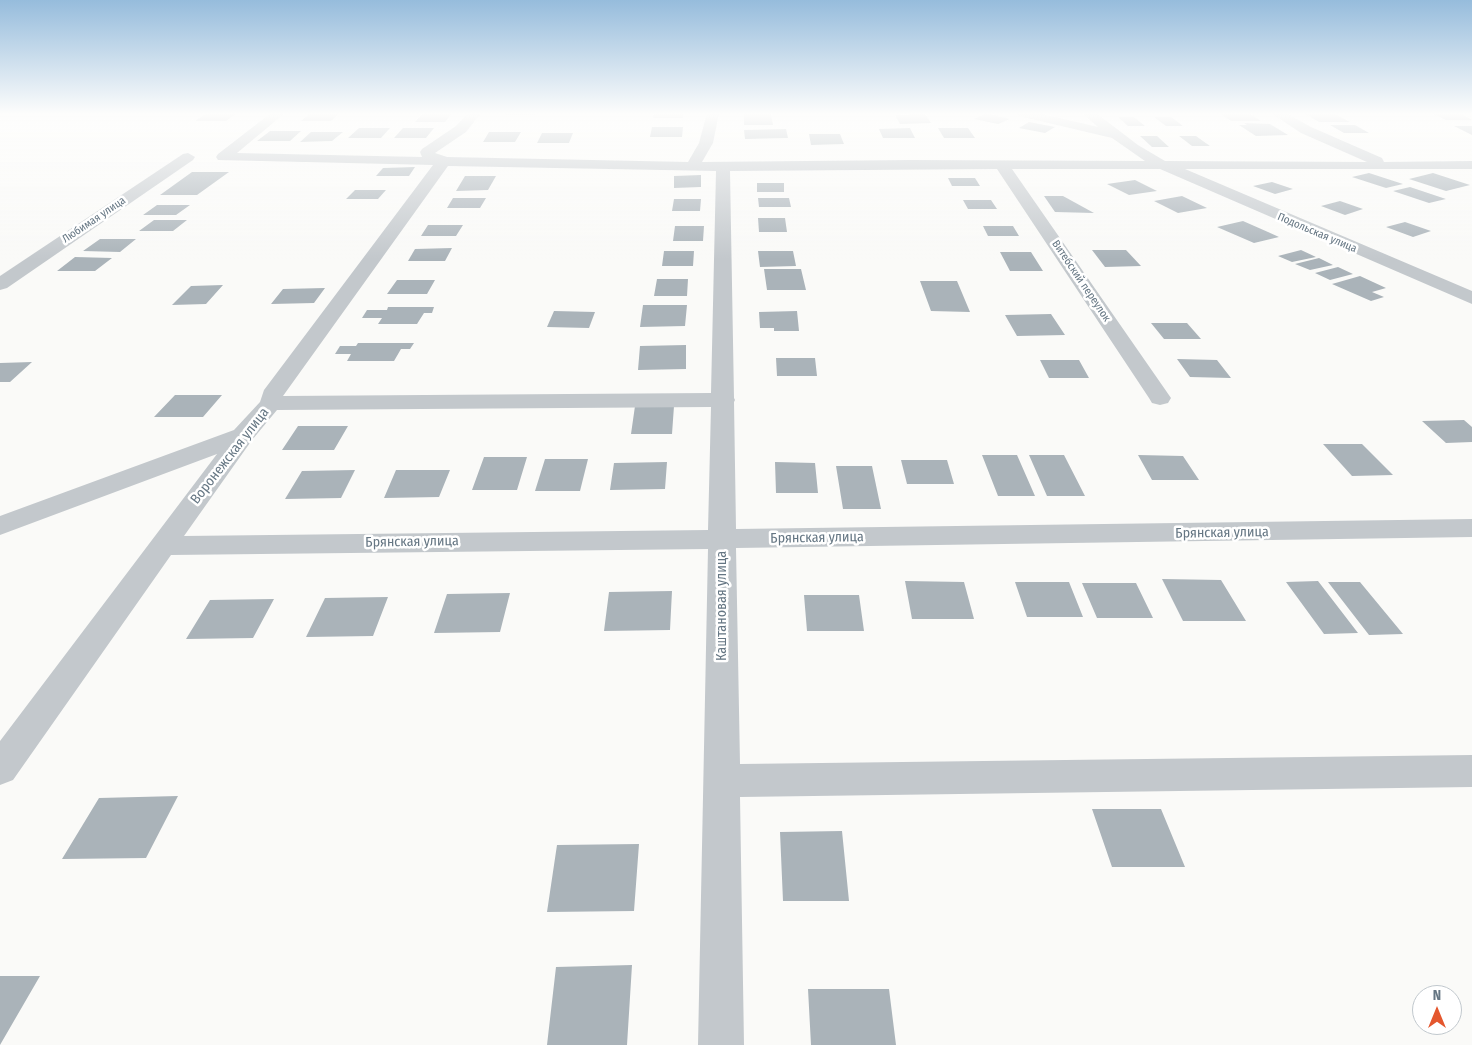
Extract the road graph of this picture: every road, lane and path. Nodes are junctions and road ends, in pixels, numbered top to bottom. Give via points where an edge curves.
1 (444, 161) edge
2 (181, 162) edge
3 (482, 162) edge
4 (695, 162) edge
5 (1157, 162) edge
6 (1382, 162) edge
7 (1002, 164) junction
8 (1162, 165) junction
9 (1472, 165) edge
10 (692, 166) junction
11 (1392, 166) junction
12 (1432, 166) junction
13 (723, 167) junction
14 (1472, 180) edge
15 (0, 284) edge
16 (1472, 298) edge
17 (1160, 398) dead end
18 (724, 400) junction
19 (271, 403) junction
20 (242, 435) junction
21 (0, 526) edge
22 (1472, 528) edge
23 (722, 539) junction
24 (162, 546) junction
25 (0, 769) edge
26 (1472, 771) edge
27 (723, 781) junction
28 (721, 1045) edge

1 - 19 street, Воронежская улица via 272,395
2 - 15 street, Любимая улица
3 - 10 street
4 - 10 street
5 - 8 street
6 - 11 street
7 - 8 street
7 - 13 street
7 - 17 street, Витебский переулок
8 - 11 street
8 - 16 street, Подольская улица
9 - 12 street
10 - 13 street
11 - 12 street
12 - 14 street
13 - 18 street, Каштановая улица
18 - 19 street
18 - 23 street, Каштановая улица
19 - 20 street, Воронежская улица
20 - 21 street
20 - 24 street, Воронежская улица
22 - 23 street, Брянская улица
23 - 24 street, Брянская улица
23 - 27 street, Каштановая улица
24 - 25 street, Воронежская улица
26 - 27 street
27 - 28 street, Каштановая улица

